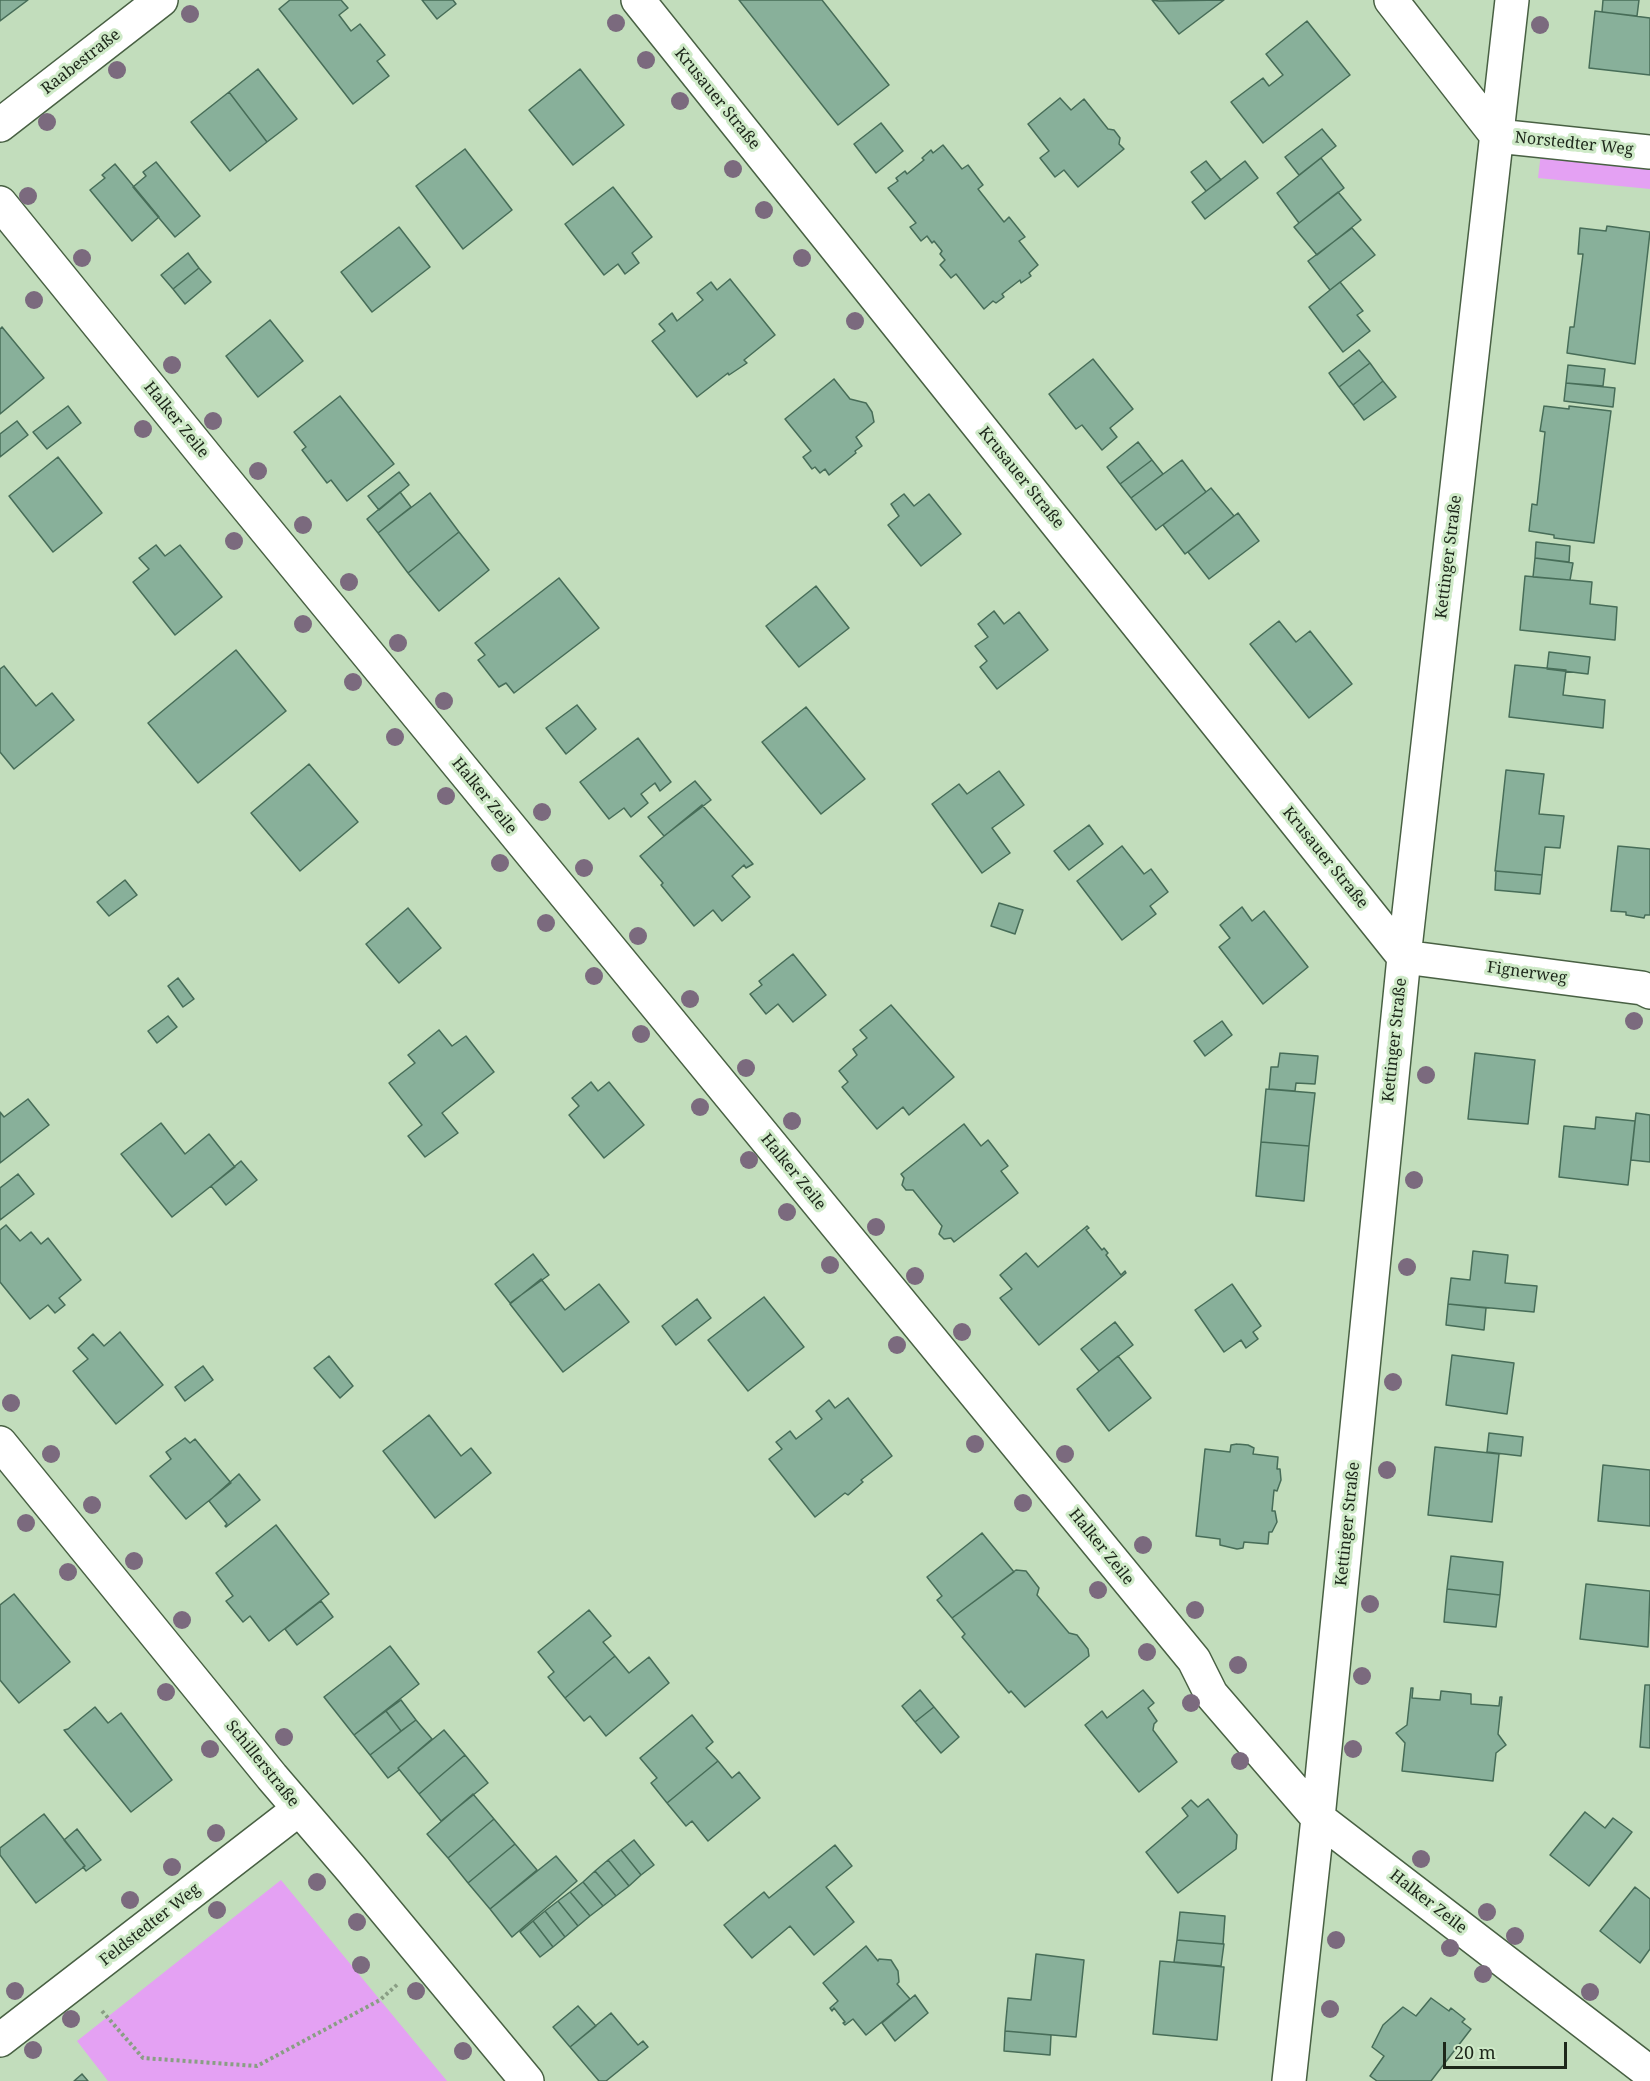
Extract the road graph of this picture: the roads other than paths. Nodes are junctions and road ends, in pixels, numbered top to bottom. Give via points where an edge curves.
1 (161, 0) edge
2 (638, 0) edge
3 (1391, 0) edge
4 (1512, 0) edge
5 (0, 125) edge
6 (1497, 136) junction
7 (1650, 152) edge
8 (0, 203) edge
9 (1404, 957) junction
10 (1650, 992) edge
11 (0, 1443) edge
12 (299, 1809) junction
13 (1318, 1818) junction
14 (0, 2040) edge
15 (1650, 2073) edge
16 (527, 2081) edge
17 (1289, 2081) edge

1 - 5 street, Raabestraße
2 - 9 street, Krusauer Straße
3 - 6 street
4 - 6 street, Kettinger Straße
6 - 7 street, Norstedter Weg
6 - 9 street, Kettinger Straße
8 - 13 street, Halker Zeile via 1194,1660 1211,1694
9 - 10 street, Fignerweg
9 - 13 street, Kettinger Straße
11 - 12 street, Schillerstraße
12 - 14 street, Feldstedter Weg
12 - 16 street, Schillerstraße
13 - 15 street, Halker Zeile
13 - 17 street, Kettinger Straße

